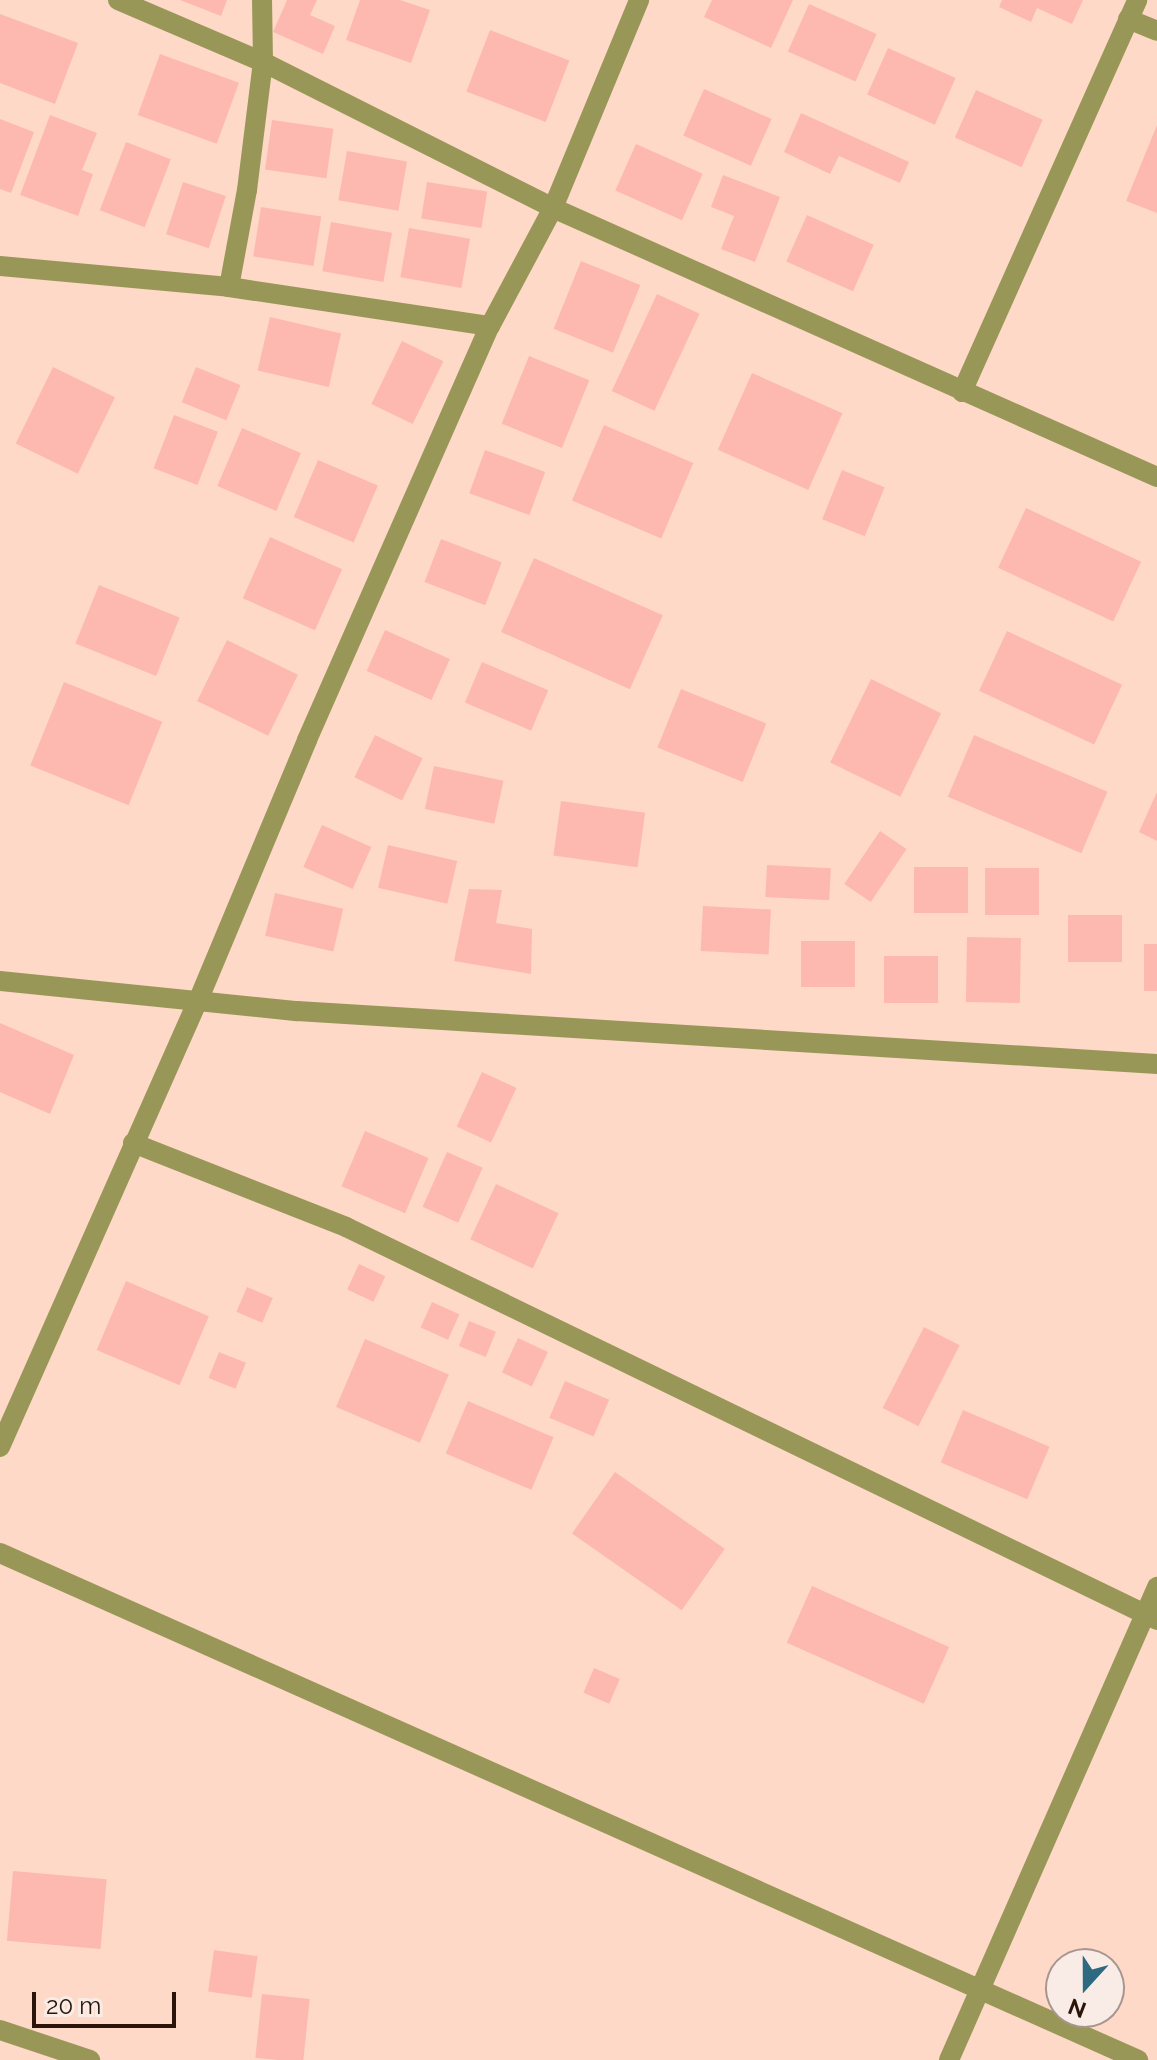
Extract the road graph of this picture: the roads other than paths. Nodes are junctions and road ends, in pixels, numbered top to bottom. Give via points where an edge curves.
1 (118, 0) edge
2 (262, 0) edge
3 (639, 0) edge
4 (1137, 0) edge
5 (1128, 19) junction
6 (1157, 31) edge
7 (263, 62) junction
8 (553, 208) junction
9 (0, 266) edge
10 (229, 287) junction
11 (490, 326) junction
12 (962, 392) junction
13 (1157, 477) edge
14 (0, 981) edge
15 (198, 1001) junction
16 (1157, 1064) edge
17 (133, 1143) junction
18 (0, 1447) edge
19 (0, 1553) edge
20 (1157, 1587) edge
21 (1151, 1617) edge
22 (980, 1989) junction
23 (0, 2030) edge
24 (90, 2060) edge
25 (949, 2060) edge
26 (1138, 2060) edge

1 - 7 street
2 - 7 street
3 - 8 street
4 - 5 street
5 - 6 street
5 - 12 street
7 - 8 street
7 - 10 street
8 - 11 street
8 - 12 street
9 - 10 street
10 - 11 street
11 - 15 street
12 - 13 street
14 - 15 street
15 - 16 street
15 - 17 street
17 - 18 street
17 - 21 street via 346,1227
19 - 22 street
20 - 21 street
21 - 22 street
22 - 25 street
22 - 26 street
23 - 24 street

